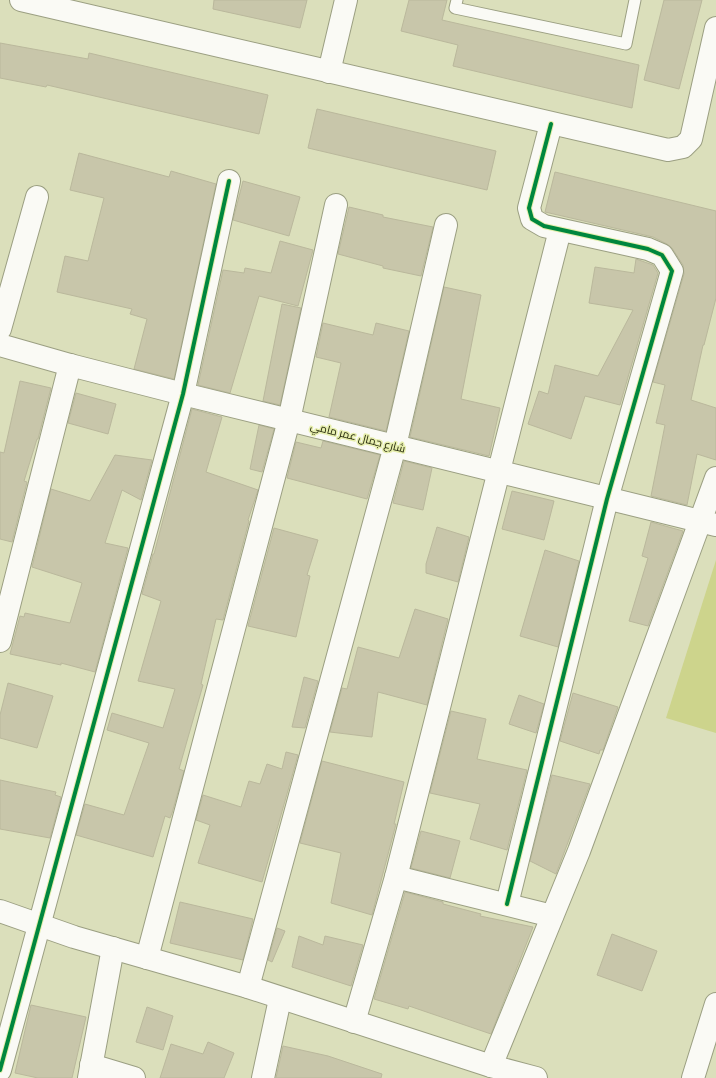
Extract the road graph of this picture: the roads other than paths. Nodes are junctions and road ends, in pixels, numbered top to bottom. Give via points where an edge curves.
1 (21, 0) edge
2 (346, 0) edge
3 (457, 0) edge
4 (636, 0) edge
5 (716, 28) edge
6 (329, 72) junction
7 (551, 124) junction
8 (229, 181) dead end
9 (37, 197) dead end
10 (336, 205) dead end
11 (446, 225) dead end
12 (560, 230) junction
13 (0, 329) edge
14 (0, 345) edge
15 (70, 365) junction
16 (183, 394) junction
17 (289, 420) junction
18 (395, 446) junction
19 (499, 472) junction
20 (716, 478) edge
21 (607, 499) junction
22 (709, 523) edge
23 (0, 641) edge
24 (396, 877) junction
25 (507, 904) junction
26 (0, 911) edge
27 (552, 916) junction
28 (38, 924) junction
29 (114, 948) junction
30 (147, 958) junction
31 (248, 987) junction
32 (280, 999) junction
33 (716, 1004) edge
34 (354, 1022) junction
35 (491, 1066) junction
36 (0, 1070) edge
37 (90, 1071) edge
38 (134, 1078) edge
39 (263, 1078) edge
40 (536, 1078) edge
41 (693, 1078) edge

1 - 6 street
2 - 6 street
3 - 4 lane via 455,8 626,44
5 - 7 street via 691,139 683,147 668,150
6 - 7 street
7 - 12 street via 529,208 532,219 544,226
8 - 16 street
9 - 13 street
10 - 17 street
11 - 18 street
12 - 19 street
12 - 21 street via 648,249 662,255 672,271
14 - 15 street, شارع جمال عمر مامي
15 - 16 street, شارع جمال عمر مامي
15 - 23 street
16 - 17 street, شارع جمال عمر مامي
16 - 28 street
17 - 18 street, شارع جمال عمر مامي
17 - 30 street
18 - 19 street, شارع جمال عمر مامي
18 - 31 street
19 - 21 street, شارع جمال عمر مامي
19 - 24 street
20 - 22 street
21 - 22 street, شارع جمال عمر مامي
21 - 25 street
22 - 27 street
24 - 25 street
24 - 34 street
25 - 27 street
26 - 28 street
27 - 35 street
28 - 29 street
28 - 36 street
29 - 30 street
29 - 37 street
30 - 31 street
31 - 32 street
32 - 34 street
32 - 39 street
33 - 41 street
34 - 35 street
35 - 40 street
37 - 38 street

